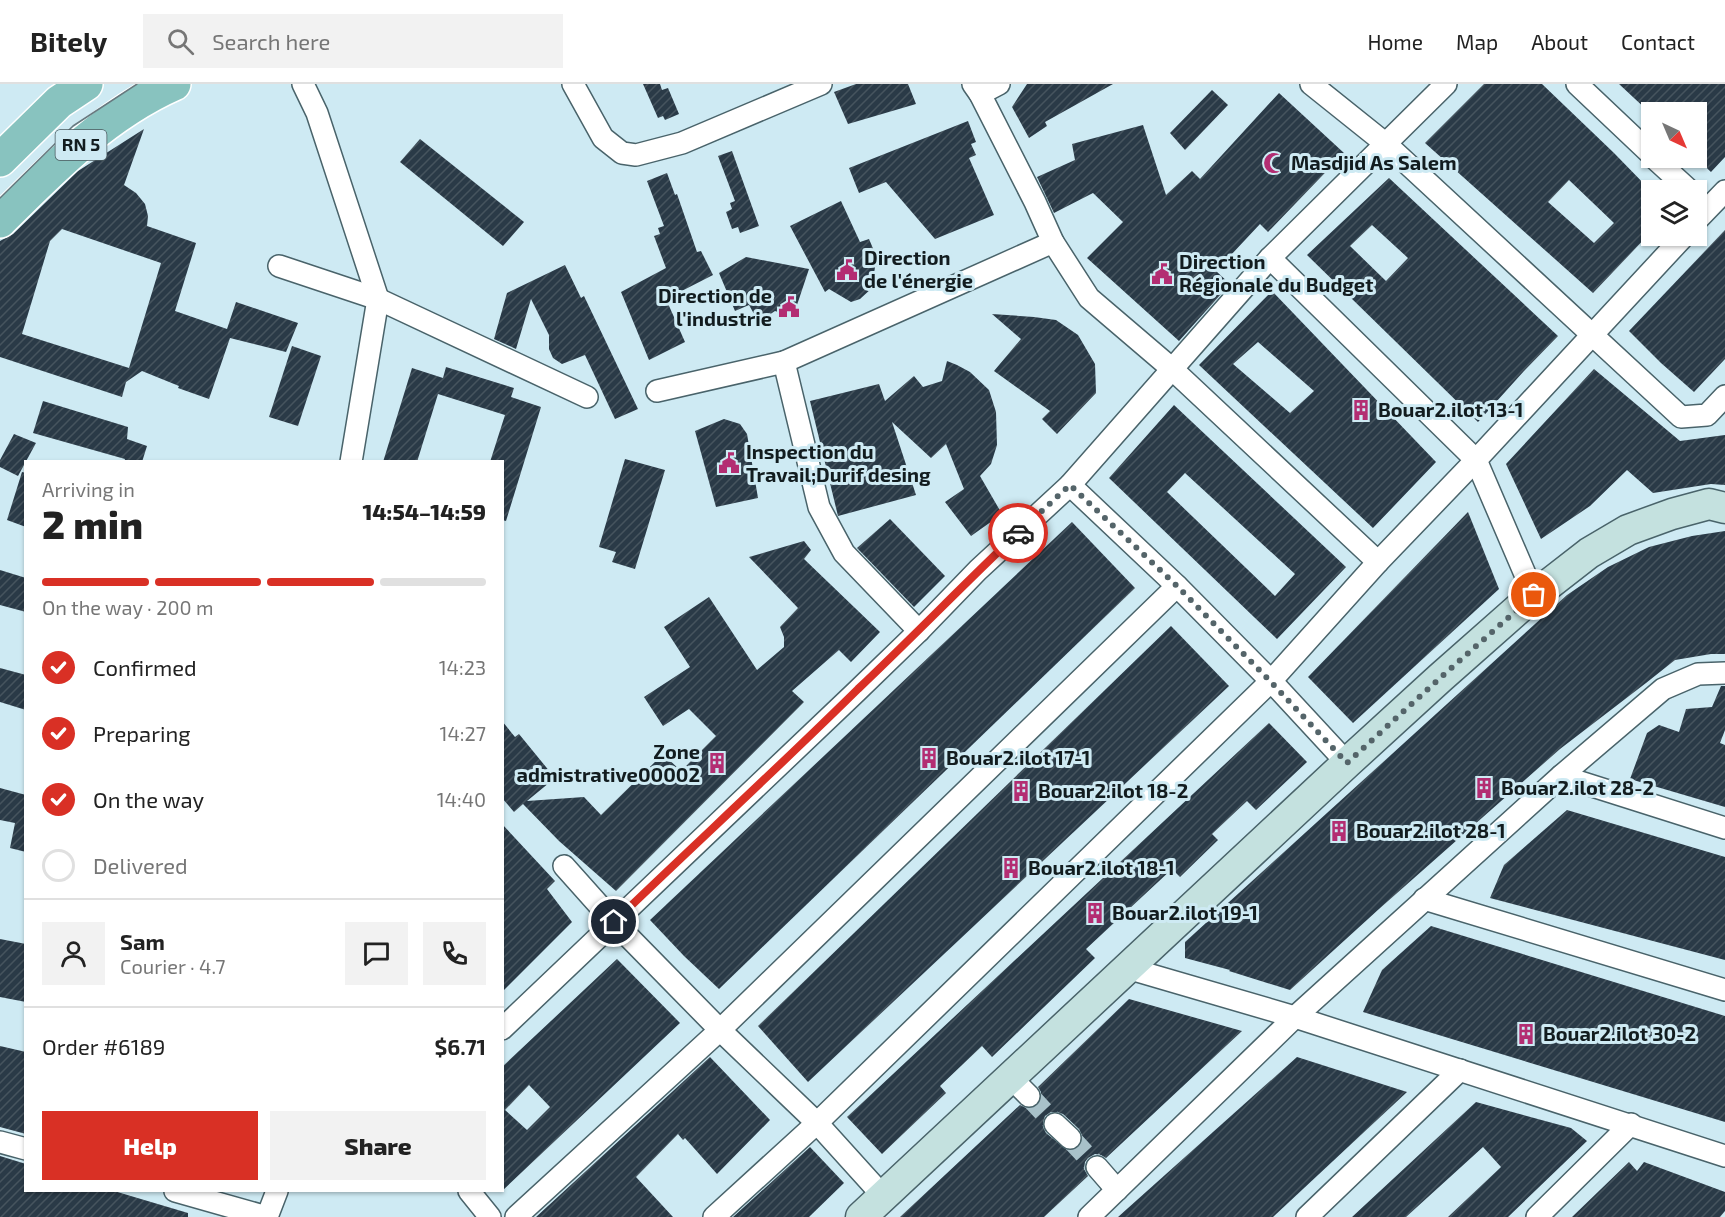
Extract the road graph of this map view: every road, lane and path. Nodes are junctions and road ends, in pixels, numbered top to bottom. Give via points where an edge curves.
1 (86, 84) edge
2 (174, 84) edge
3 (303, 84) edge
4 (573, 84) edge
5 (821, 84) edge
6 (1311, 84) edge
7 (1446, 84) edge
8 (1577, 84) edge
9 (984, 87) edge
10 (1386, 144) junction
11 (1641, 145) edge
12 (2, 152) edge
13 (1666, 168) edge
14 (1678, 180) edge
15 (1725, 190) edge
16 (1707, 204) edge
17 (0, 221) edge
18 (1053, 242) junction
19 (1675, 246) edge
20 (1270, 258) junction
21 (279, 266) dead end
22 (378, 299) junction
23 (1593, 333) junction
24 (784, 362) junction
25 (1171, 369) junction
26 (657, 391) dead end
27 (1725, 396) edge
28 (586, 397) dead end
29 (351, 460) edge
30 (1476, 460) junction
31 (1070, 485) junction
32 (1725, 508) edge
33 (1378, 562) junction
34 (1177, 586) junction
35 (1534, 595) junction
36 (919, 631) junction
37 (1725, 673) edge
38 (1270, 681) junction
39 (1347, 763) junction
40 (1561, 776) junction
41 (1725, 828) edge
42 (564, 866) dead end
43 (1424, 899) junction
44 (614, 922) junction
45 (1127, 968) junction
46 (1725, 990) edge
47 (1295, 1017) junction
48 (504, 1027) edge
49 (720, 1030) junction
50 (1460, 1070) junction
51 (817, 1123) junction
52 (1631, 1124) junction
53 (0, 1142) edge
54 (24, 1148) edge
55 (1725, 1156) edge
56 (1096, 1167) tunnel mouth
57 (1117, 1190) junction
58 (179, 1192) edge
59 (277, 1192) edge
60 (470, 1192) edge
61 (883, 1196) junction
62 (490, 1217) edge
63 (516, 1217) edge
64 (714, 1217) edge
65 (861, 1217) edge
66 (1089, 1217) edge
67 (1307, 1217) edge
68 (1538, 1217) edge

1 - 12 main road, RN 5
2 - 17 main road, RN 5 via 90,137
3 - 22 street via 317,113
4 - 5 street via 603,138 622,153 636,155 682,143
6 - 10 street
7 - 10 street
8 - 11 street
9 - 18 street
10 - 20 street
10 - 23 street
13 - 14 street
15 - 16 street
18 - 24 street
18 - 25 street via 1089,298
19 - 23 street
20 - 25 street
20 - 30 street
21 - 22 street
22 - 28 street
22 - 29 street
23 - 27 street via 1682,417 1707,415
23 - 30 street
24 - 26 street
24 - 36 street via 819,507 844,553
25 - 31 street
25 - 33 street
30 - 33 street
30 - 35 street
31 - 34 street
31 - 36 street
32 - 35 street via 1709,504 1628,530 1588,553
33 - 38 street
34 - 38 street
34 - 49 street
35 - 39 street
36 - 44 street
37 - 40 street via 1698,674 1663,689
38 - 39 street
38 - 51 street
39 - 45 street
40 - 41 street
40 - 43 street
42 - 44 street
43 - 46 street
43 - 47 street
44 - 48 street
44 - 49 street
45 - 47 street
45 - 61 street via 1019,1086
47 - 50 street
47 - 57 street
49 - 51 street
49 - 63 street
50 - 52 street
50 - 67 street
51 - 61 street
51 - 64 street
52 - 55 street
52 - 68 street
53 - 54 street
56 - 57 street
57 - 66 street
58 - 59 street via 267,1217
60 - 62 street
61 - 65 street

